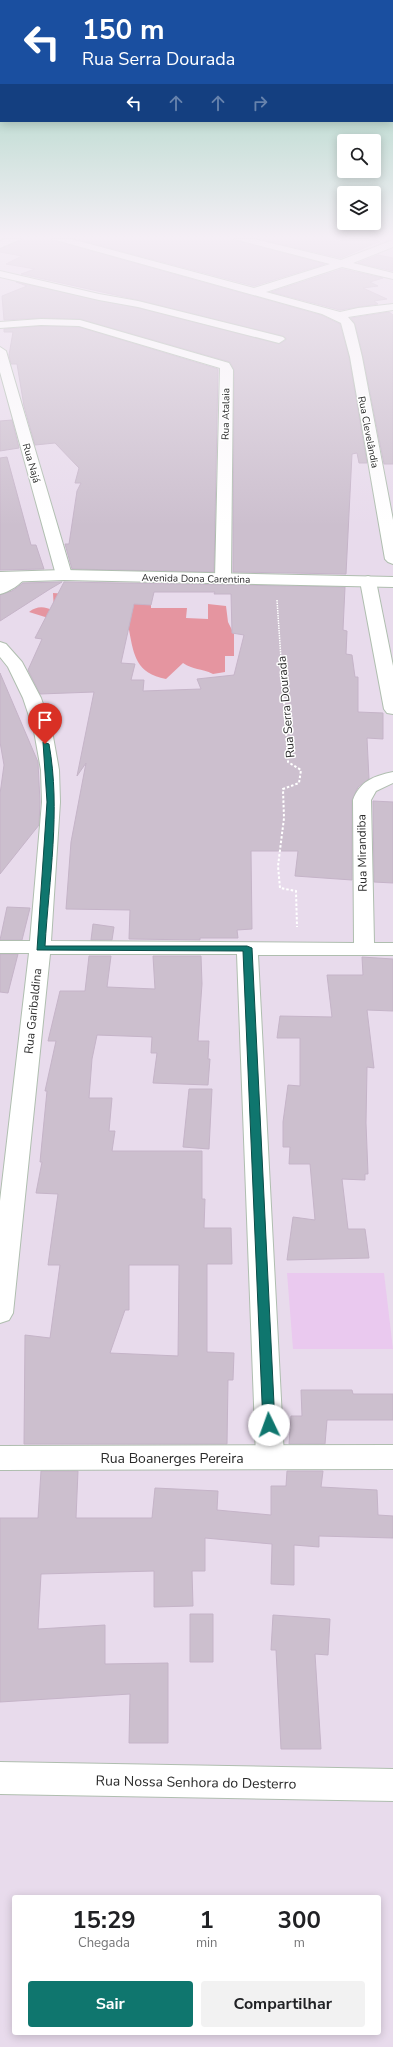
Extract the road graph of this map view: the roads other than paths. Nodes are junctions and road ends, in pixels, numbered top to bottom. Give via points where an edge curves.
1 (116, 335) edge
2 (261, 335) edge
3 (350, 335) edge
4 (279, 339) dead end
5 (0, 351) edge
6 (393, 559) edge
7 (64, 576) junction
8 (0, 577) edge
9 (18, 577) junction
10 (223, 578) junction
11 (368, 581) junction
12 (393, 582) edge
13 (0, 589) edge
14 (0, 647) edge
15 (393, 709) edge
16 (393, 777) edge
17 (0, 947) edge
18 (40, 948) junction
19 (247, 948) junction
20 (364, 949) junction
21 (393, 949) edge
22 (0, 1313) edge
23 (270, 1457) junction
24 (393, 1457) edge
25 (0, 1458) edge
26 (0, 1778) edge
27 (393, 1785) edge

1 - 10 street, Rua Atalaia via 220,363 226,368
2 - 4 street
3 - 6 street, Rua Clevelândia
5 - 7 street, Rua Najá
7 - 9 street, Avenida Dona Carentina
7 - 10 street, Avenida Dona Carentina
8 - 9 street, Avenida Dona Carentina
9 - 13 street
10 - 11 street, Avenida Dona Carentina
11 - 12 street, Avenida Dona Carentina
11 - 15 street
14 - 18 street, Rua Garibaldina via 16,666 32,698 43,731 50,770 51,802
16 - 20 street, Rua Mirandiba via 367,788 362,800
17 - 18 street
18 - 19 street
18 - 22 street, Rua Garibaldina
19 - 20 street
19 - 23 street
20 - 21 street
23 - 24 street, Rua Boanerges Pereira
23 - 25 street, Rua Boanerges Pereira
26 - 27 street, Rua Nossa Senhora do Desterro

